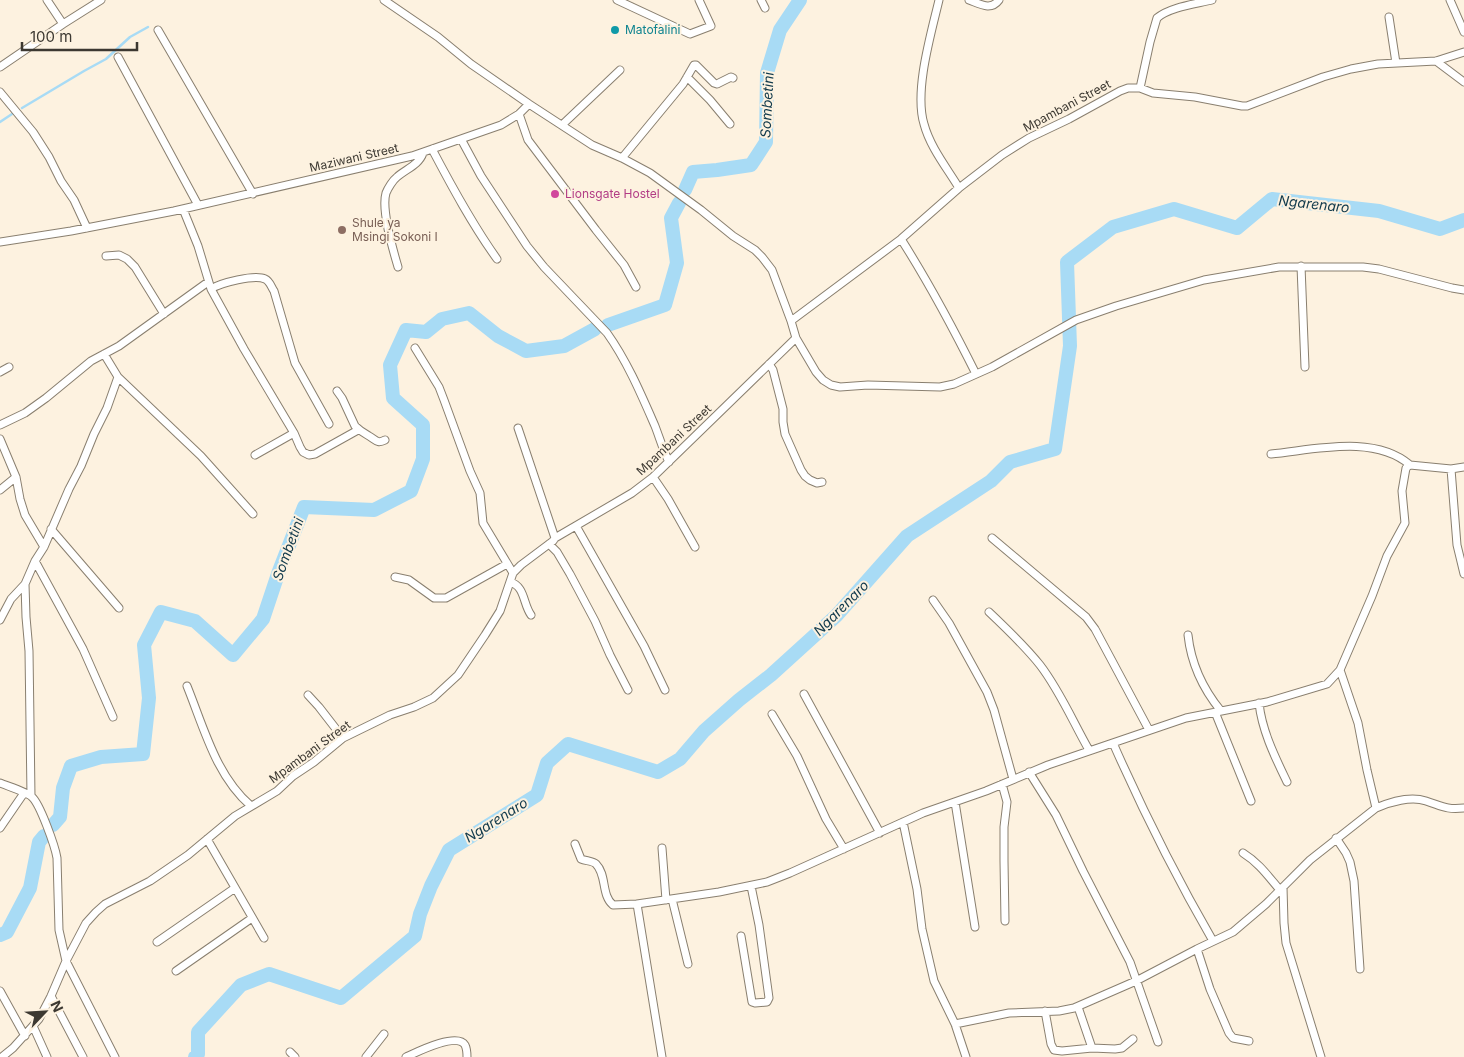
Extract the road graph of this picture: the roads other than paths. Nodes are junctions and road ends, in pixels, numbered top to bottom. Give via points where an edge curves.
1 (47, 0) edge
2 (101, 0) edge
3 (384, 0) edge
4 (617, 0) edge
5 (699, 0) edge
6 (761, 0) edge
7 (939, 0) edge
8 (969, 0) edge
9 (999, 0) edge
10 (1212, 0) edge
11 (1450, 0) edge
12 (765, 8) dead end
13 (1389, 17) dead end
14 (63, 24) junction
15 (158, 30) dead end
16 (1464, 32) edge
17 (1464, 52) edge
18 (118, 57) dead end
19 (1436, 61) junction
20 (1396, 63) junction
21 (0, 67) edge
22 (620, 70) dead end
23 (687, 77) junction
24 (733, 78) dead end
25 (1464, 82) edge
26 (1140, 88) junction
27 (0, 92) edge
28 (529, 104) junction
29 (519, 114) junction
30 (730, 124) dead end
31 (562, 125) junction
32 (460, 139) junction
33 (432, 150) junction
34 (423, 153) junction
35 (622, 158) junction
36 (959, 188) junction
37 (253, 194) junction
38 (198, 205) junction
39 (183, 209) junction
40 (87, 228) junction
41 (901, 239) junction
42 (0, 242) edge
43 (106, 256) dead end
44 (497, 259) dead end
45 (1301, 266) junction
46 (398, 267) dead end
47 (210, 286) junction
48 (636, 287) dead end
49 (1464, 290) edge
50 (164, 314) junction
51 (791, 321) junction
52 (796, 338) junction
53 (415, 348) dead end
54 (104, 354) junction
55 (769, 364) junction
56 (9, 367) dead end
57 (1305, 367) dead end
58 (0, 372) edge
59 (976, 374) junction
60 (118, 377) junction
61 (337, 391) dead end
62 (329, 424) dead end
63 (0, 425) edge
64 (518, 428) dead end
65 (358, 430) junction
66 (294, 433) junction
67 (0, 439) edge
68 (385, 440) dead end
69 (1271, 454) dead end
70 (255, 455) dead end
71 (669, 462) junction
72 (1410, 465) junction
73 (1464, 466) edge
74 (1451, 469) junction
75 (16, 476) junction
76 (653, 476) junction
77 (822, 482) dead end
78 (0, 490) edge
79 (253, 514) dead end
80 (576, 526) junction
81 (51, 529) junction
82 (555, 538) junction
83 (992, 538) dead end
84 (549, 544) junction
85 (44, 546) junction
86 (695, 547) dead end
87 (35, 561) junction
88 (507, 564) junction
89 (513, 573) junction
90 (1464, 574) edge
91 (394, 577) dead end
92 (510, 582) junction
93 (25, 584) junction
94 (933, 600) dead end
95 (3, 607) edge
96 (119, 608) dead end
97 (989, 612) dead end
98 (532, 615) dead end
99 (0, 620) edge
100 (1188, 635) dead end
101 (1340, 670) junction
102 (187, 686) dead end
103 (628, 690) dead end
104 (665, 690) dead end
105 (804, 694) dead end
106 (308, 695) dead end
107 (1259, 703) junction
108 (1218, 711) junction
109 (772, 714) dead end
110 (113, 717) dead end
111 (1149, 730) junction
112 (343, 738) junction
113 (1113, 743) junction
114 (1089, 750) junction
115 (1029, 772) junction
116 (1013, 779) junction
117 (1287, 782) dead end
118 (0, 783) edge
119 (1002, 784) junction
120 (28, 795) junction
121 (1250, 801) dead end
122 (955, 802) junction
123 (251, 806) junction
124 (1376, 808) junction
125 (1464, 808) edge
126 (903, 822) junction
127 (0, 828) edge
128 (880, 833) junction
129 (1336, 838) junction
130 (207, 839) junction
131 (575, 844) dead end
132 (662, 848) dead end
133 (844, 849) junction
134 (1243, 853) dead end
135 (751, 886) junction
136 (235, 888) junction
137 (1282, 888) junction
138 (669, 899) junction
139 (637, 904) junction
140 (252, 918) junction
141 (1005, 921) dead end
142 (975, 927) dead end
143 (740, 936) dead end
144 (264, 938) dead end
145 (1213, 941) junction
146 (157, 942) dead end
147 (1197, 949) junction
148 (66, 961) junction
149 (688, 964) dead end
150 (1360, 969) dead end
151 (176, 971) dead end
152 (1136, 981) junction
153 (0, 991) edge
154 (51, 996) junction
155 (1078, 1007) junction
156 (1045, 1011) junction
157 (955, 1024) junction
158 (33, 1026) junction
159 (384, 1034) dead end
160 (26, 1036) junction
161 (1133, 1039) dead end
162 (1249, 1041) dead end
163 (1158, 1042) dead end
164 (1092, 1048) junction
165 (2, 1057) edge
166 (47, 1057) edge
167 (83, 1057) edge
168 (115, 1057) edge
169 (366, 1057) edge
170 (406, 1057) edge
171 (467, 1057) edge
172 (662, 1057) edge
173 (966, 1057) edge
174 (1322, 1057) edge

1 - 14 street
2 - 14 street
3 - 28 street
4 - 5 street via 690,34 711,26
6 - 12 street
7 - 36 street via 923,71 922,115 929,136
8 - 9 street via 990,7
10 - 26 street via 1176,9 1157,18
11 - 16 street
13 - 20 street
14 - 21 street
15 - 37 street
17 - 19 street, Mpambani Street
18 - 38 street
19 - 20 street, Mpambani Street
19 - 25 street
20 - 26 street, Mpambani Street via 1350,69 1242,106 1153,93
22 - 31 street
23 - 24 street via 696,65 716,84
23 - 30 street
23 - 35 street
26 - 36 street, Mpambani Street via 1120,91 1028,138
27 - 40 street via 49,157
28 - 29 street, Maziwani Street
28 - 31 street
29 - 32 street, Maziwani Street via 501,125
29 - 48 street via 528,140 624,265
31 - 35 street via 592,145
32 - 33 street, Maziwani Street
32 - 71 street via 527,246 613,341 626,362
33 - 34 street, Maziwani Street
33 - 44 street via 482,239
34 - 37 street, Maziwani Street
34 - 46 street via 421,159 395,178 386,193 390,238
35 - 51 street via 650,173 755,250 772,270
36 - 41 street, Mpambani Street
37 - 38 street, Maziwani Street
38 - 39 street, Maziwani Street
39 - 40 street, Maziwani Street
39 - 47 street
40 - 42 street, Maziwani Street
41 - 51 street, Mpambani Street
41 - 59 street via 943,308
43 - 50 street via 119,255 135,267
45 - 49 street via 1380,269
45 - 57 street
45 - 59 street via 1204,280 1116,306 1076,320
47 - 50 street
47 - 62 street via 256,278 269,282 294,363
47 - 66 street
50 - 54 street
51 - 52 street
52 - 55 street, Mpambani Street
52 - 59 street via 823,380 840,387 940,387
53 - 88 street via 438,387 480,493 484,523
54 - 60 street
54 - 63 street via 25,413
55 - 71 street, Mpambani Street
55 - 77 street via 783,410 785,434 801,470 810,480
56 - 58 street
60 - 79 street via 201,456
60 - 81 street
61 - 65 street
64 - 82 street
65 - 66 street via 309,455 303,452
65 - 68 street via 378,442
66 - 70 street
67 - 75 street
69 - 72 street via 1360,446 1396,455
71 - 76 street, Mpambani Street
72 - 74 street
72 - 101 street via 1403,478 1405,523 1387,556
73 - 74 street
74 - 90 street via 1457,545
75 - 78 street
75 - 85 street via 25,515
76 - 80 street, Mpambani Street via 632,493
76 - 86 street
80 - 82 street, Mpambani Street
80 - 104 street via 644,646
81 - 85 street
81 - 96 street
82 - 84 street, Mpambani Street
83 - 111 street via 1091,623
84 - 89 street, Mpambani Street
84 - 103 street via 570,574
85 - 87 street
87 - 93 street
87 - 110 street via 83,649
88 - 89 street
88 - 91 street via 446,598 434,598 409,580
89 - 92 street, Mpambani Street
92 - 98 street via 522,591
92 - 112 street, Mpambani Street via 500,611 466,666 448,686 433,698
93 - 95 street
93 - 120 street via 29,651
94 - 116 street via 987,692
95 - 99 street
97 - 114 street via 1040,665
100 - 108 street via 1202,684
101 - 107 street via 1327,684
101 - 124 street via 1358,723
102 - 123 street via 220,767 240,797
105 - 128 street
106 - 112 street
107 - 108 street
107 - 117 street via 1264,729
108 - 111 street
108 - 121 street
109 - 133 street
111 - 113 street
112 - 123 street, Mpambani Street via 277,791
113 - 114 street
113 - 145 street via 1159,840
114 - 115 street
115 - 116 street
115 - 152 street via 1056,815 1130,962
116 - 119 street
118 - 120 street
119 - 122 street
119 - 141 street via 1007,802 1004,827
120 - 127 street
120 - 148 street via 37,804 56,848 59,930
122 - 126 street
122 - 142 street
123 - 130 street, Mpambani Street
124 - 125 street via 1416,799 1446,808
124 - 129 street
126 - 128 street
126 - 157 street via 934,981
128 - 133 street
129 - 137 street
129 - 150 street via 1350,862 1354,882
130 - 136 street
130 - 148 street, Mpambani Street via 150,881 105,904 86,923
131 - 139 street via 581,859 595,862 598,866 613,905
132 - 138 street
133 - 135 street
134 - 137 street
135 - 138 street
135 - 143 street via 764,952 770,998 767,1002 752,1002
136 - 140 street
136 - 146 street
137 - 145 street via 1238,928
137 - 174 street via 1286,943
138 - 139 street
138 - 149 street
139 - 172 street
140 - 144 street
140 - 151 street
145 - 147 street
147 - 152 street
147 - 162 street via 1229,1033 1233,1038
148 - 154 street, Mpambani Street
148 - 168 street
152 - 155 street
152 - 163 street
153 - 160 street
154 - 158 street, Mpambani Street
154 - 167 street
155 - 156 street
155 - 164 street
156 - 157 street via 1009,1013
156 - 164 street via 1054,1050
157 - 173 street
158 - 160 street, Mpambani Street
158 - 166 street
159 - 169 street
160 - 165 street, Mpambani Street
161 - 164 street via 1122,1048
170 - 171 street via 433,1046 461,1041 465,1044

